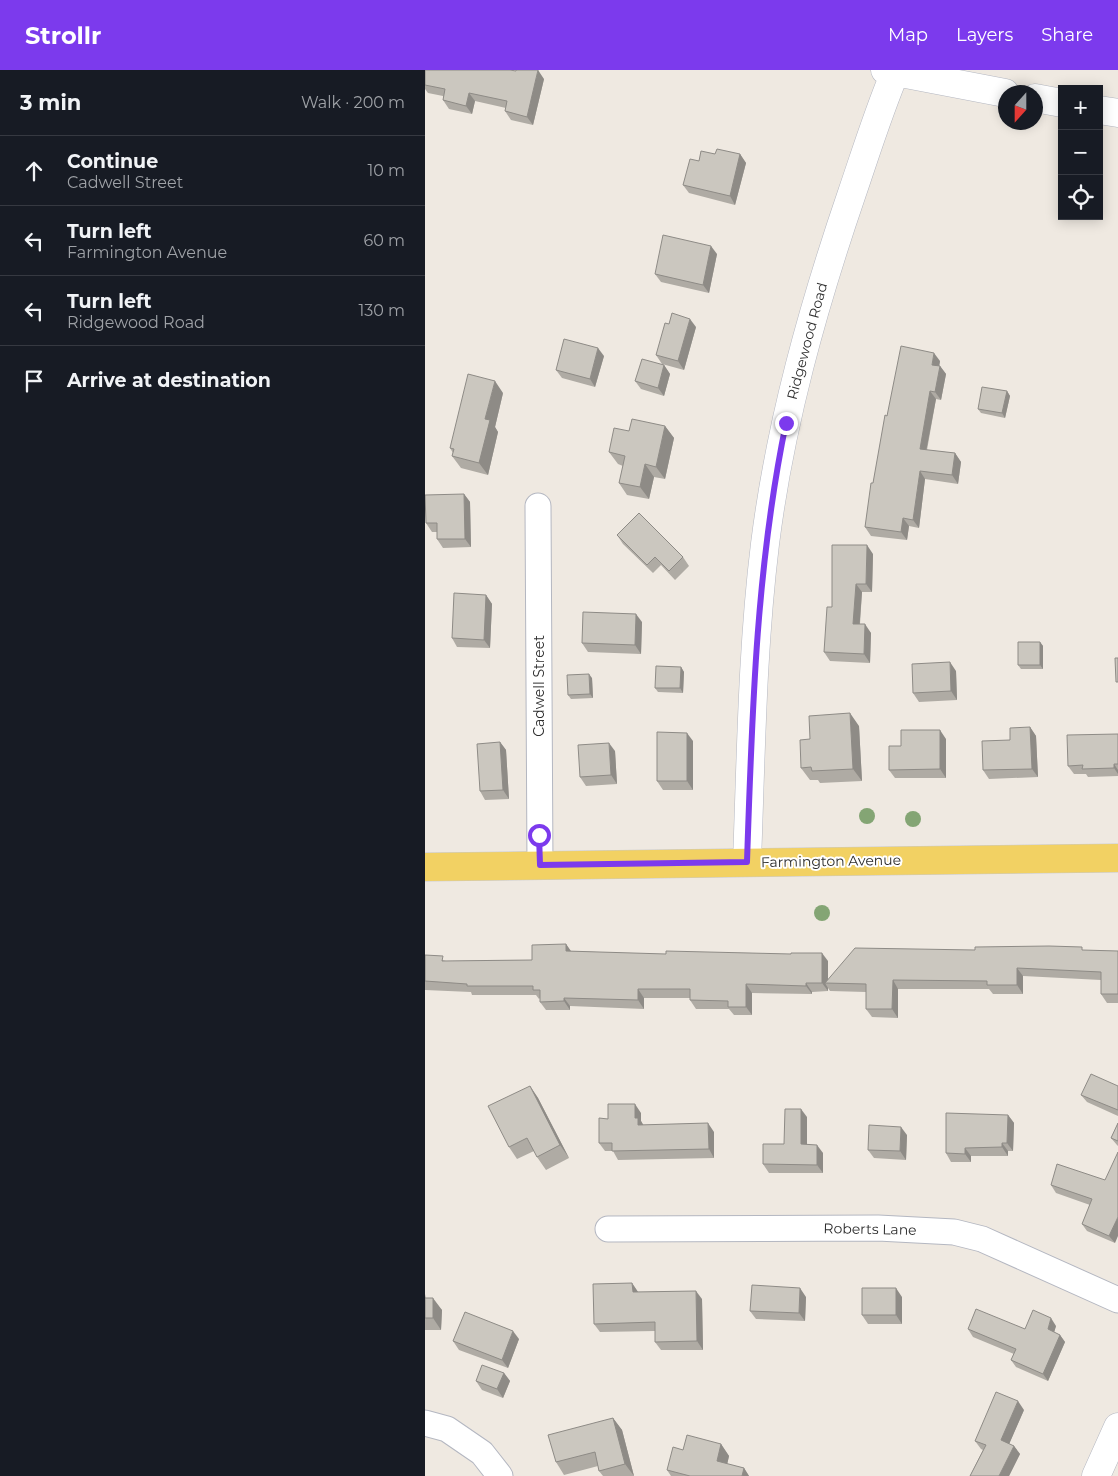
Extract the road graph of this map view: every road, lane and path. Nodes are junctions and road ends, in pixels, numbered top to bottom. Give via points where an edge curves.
1 (892, 71) edge
2 (998, 92) edge
3 (1043, 99) edge
4 (1058, 102) edge
5 (1103, 111) edge
6 (1118, 113) edge
7 (538, 506) dead end
8 (1118, 858) edge
9 (747, 862) junction
10 (540, 865) junction
11 (425, 867) edge
12 (608, 1229) dead end
13 (1118, 1300) edge
14 (425, 1424) edge
15 (1118, 1427) edge
16 (500, 1476) edge
17 (1096, 1476) edge

1 - 2 main road
1 - 9 main road, Ridgewood Road via 815,308 777,464 757,632
3 - 4 main road
5 - 6 main road
7 - 10 street, Cadwell Street
8 - 9 main road, Farmington Avenue
9 - 10 main road, Farmington Avenue
10 - 11 main road, Farmington Avenue
12 - 13 street, Roberts Lane via 879,1228 954,1232 982,1239
14 - 16 street via 447,1429 483,1452
15 - 17 main road

